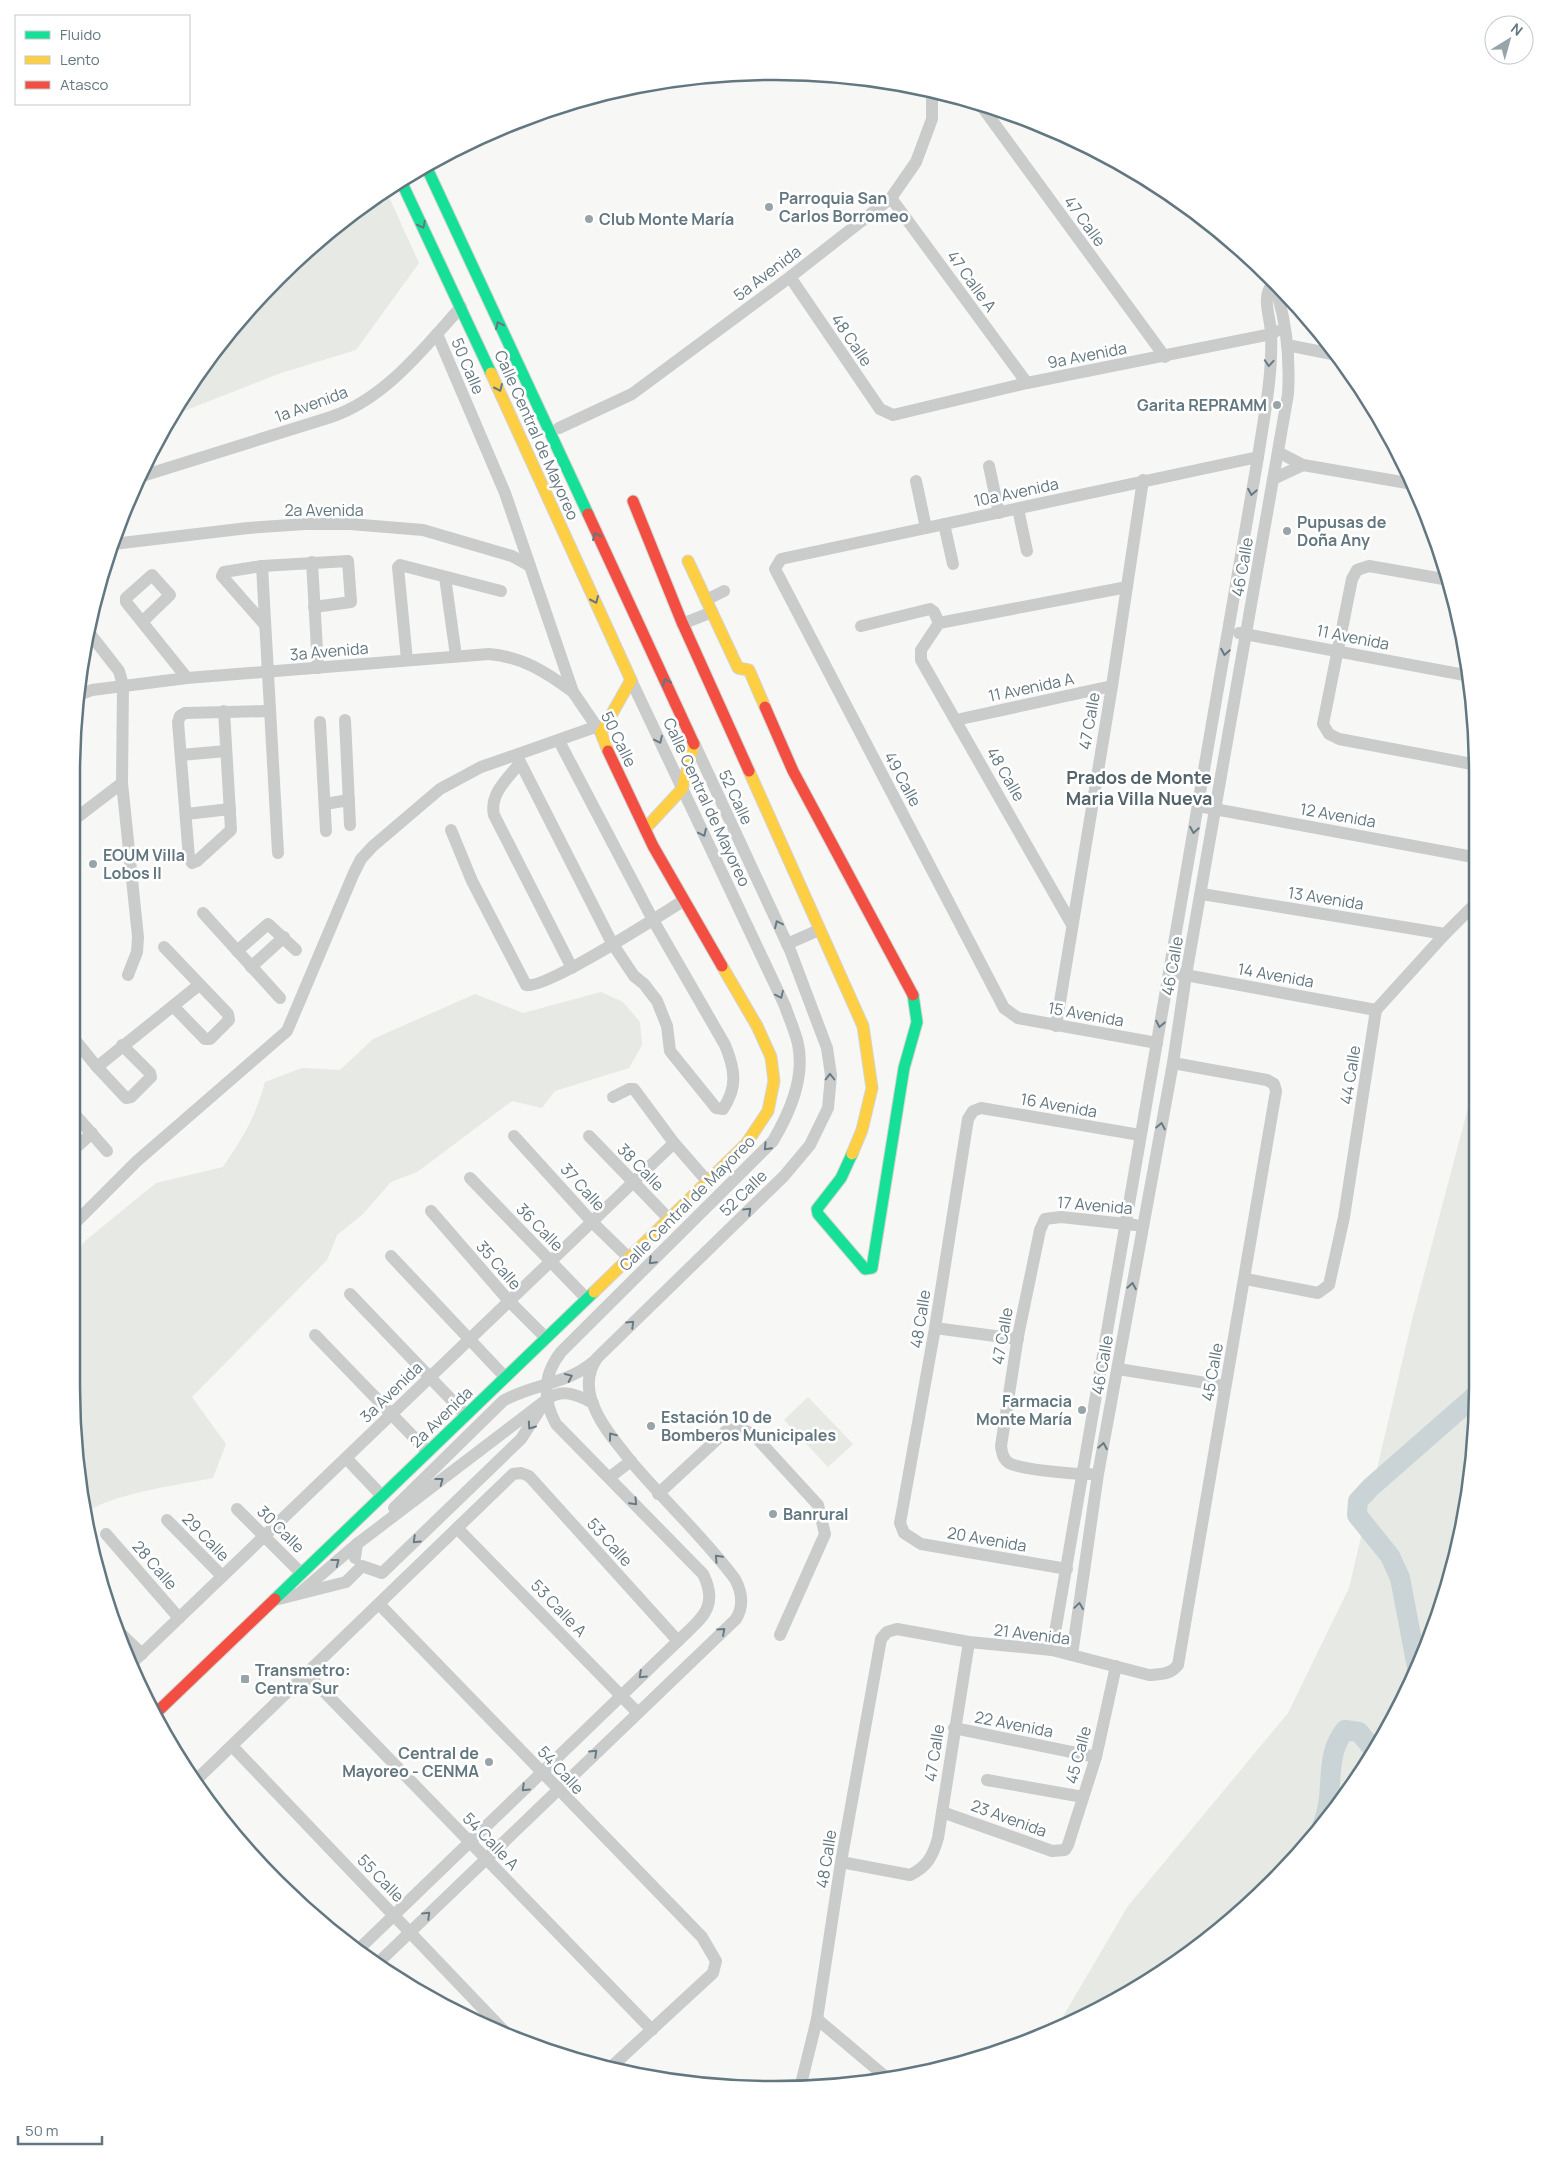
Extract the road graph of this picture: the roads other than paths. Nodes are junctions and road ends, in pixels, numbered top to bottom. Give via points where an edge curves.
1 (932, 98) edge
2 (987, 114) edge
3 (429, 172) edge
4 (403, 187) edge
5 (890, 198) junction
6 (790, 277) junction
7 (1269, 286) edge
8 (1277, 295) edge
9 (461, 307) junction
10 (1282, 322) junction
11 (437, 334) junction
12 (1272, 334) junction
13 (1287, 345) junction
14 (1326, 353) edge
15 (1165, 356) junction
16 (1027, 384) junction
17 (892, 415) joint
18 (559, 428) dead end
19 (1278, 452) junction
20 (1258, 457) junction
21 (1303, 465) junction
22 (990, 466) dead end
23 (149, 474) edge
24 (1274, 479) junction
25 (1143, 480) junction
26 (916, 482) dead end
27 (1404, 482) edge
28 (633, 501) dead end
29 (1018, 509) junction
30 (999, 513) junction
31 (944, 524) junction
32 (926, 528) junction
33 (120, 543) edge
34 (1028, 551) dead end
35 (781, 559) joint
36 (688, 561) dead end
37 (312, 562) junction
38 (953, 564) dead end
39 (262, 566) junction
40 (530, 566) junction
41 (446, 577) junction
42 (1440, 578) edge
43 (1127, 587) junction
44 (501, 591) dead end
45 (724, 591) dead end
46 (706, 600) junction
47 (314, 607) junction
48 (712, 612) junction
49 (142, 622) dead end
50 (939, 623) junction
51 (682, 624) junction
52 (265, 625) junction
53 (861, 626) dead end
54 (1229, 631) junction
55 (1246, 634) junction
56 (93, 638) edge
57 (1339, 651) junction
58 (456, 656) junction
59 (407, 660) junction
60 (318, 668) junction
61 (268, 672) junction
62 (1462, 674) edge
63 (188, 678) junction
64 (631, 680) junction
65 (123, 685) junction
66 (1112, 686) junction
67 (572, 692) junction
68 (85, 693) edge
69 (224, 711) junction
70 (270, 711) junction
71 (345, 720) dead end
72 (956, 720) junction
73 (320, 722) dead end
74 (599, 729) junction
75 (559, 741) junction
76 (694, 743) junction
77 (226, 752) junction
78 (181, 755) junction
79 (518, 759) junction
80 (1469, 763) edge
81 (122, 783) junction
82 (682, 789) junction
83 (349, 800) junction
84 (325, 804) junction
85 (1198, 806) junction
86 (230, 809) junction
87 (1216, 809) junction
88 (186, 814) junction
89 (80, 815) edge
90 (350, 825) dead end
91 (645, 829) junction
92 (451, 830) dead end
93 (326, 831) dead end
94 (278, 853) dead end
95 (1469, 856) edge
96 (1202, 894) junction
97 (683, 901) junction
98 (1469, 910) edge
99 (203, 914) dead end
100 (653, 920) junction
101 (1071, 923) junction
102 (819, 930) junction
103 (1444, 934) junction
104 (284, 937) junction
105 (246, 942) junction
106 (612, 943) junction
107 (787, 944) junction
108 (164, 946) dead end
109 (296, 950) dead end
110 (237, 951) junction
111 (256, 963) junction
112 (572, 968) junction
113 (1170, 973) junction
114 (128, 975) dead end
115 (1186, 976) junction
116 (199, 985) junction
117 (280, 998) dead end
118 (173, 1006) junction
119 (1376, 1010) junction
120 (1010, 1014) joint
121 (1056, 1026) junction
122 (1157, 1043) junction
123 (122, 1045) junction
124 (80, 1046) edge
125 (1173, 1063) junction
126 (97, 1067) junction
127 (613, 1097) dead end
128 (973, 1112) joint
129 (80, 1120) edge
130 (92, 1133) junction
131 (1140, 1135) junction
132 (514, 1136) dead end
133 (589, 1136) dead end
134 (747, 1142) joint
135 (674, 1143) junction
136 (80, 1144) edge
137 (107, 1151) dead end
138 (470, 1178) dead end
139 (708, 1182) junction
140 (632, 1183) junction
141 (431, 1212) dead end
142 (80, 1218) edge
143 (669, 1219) junction
144 (1045, 1219) joint
145 (592, 1222) junction
146 (1126, 1224) junction
147 (1142, 1226) junction
148 (391, 1256) dead end
149 (629, 1258) junction
150 (551, 1261) junction
151 (1246, 1278) junction
152 (350, 1294) dead end
153 (586, 1299) junction
154 (509, 1301) junction
155 (935, 1328) junction
156 (315, 1335) dead end
157 (546, 1338) junction
158 (1018, 1339) junction
159 (470, 1340) junction
160 (596, 1358) junction
161 (1118, 1369) junction
162 (430, 1377) junction
163 (505, 1377) junction
164 (546, 1383) junction
165 (1225, 1386) junction
166 (546, 1400) junction
167 (593, 1403) junction
168 (391, 1414) junction
169 (466, 1415) junction
170 (428, 1452) junction
171 (346, 1458) junction
172 (631, 1461) junction
173 (1084, 1474) junction
174 (1098, 1474) junction
175 (610, 1477) junction
176 (658, 1494) junction
177 (382, 1496) junction
178 (238, 1508) dead end
179 (167, 1520) dead end
180 (457, 1528) junction
181 (904, 1533) joint
182 (106, 1534) dead end
183 (265, 1536) junction
184 (357, 1544) junction
185 (355, 1558) dead end
186 (1066, 1569) junction
187 (301, 1573) junction
188 (222, 1576) junction
189 (299, 1594) junction
190 (273, 1600) junction
191 (379, 1604) junction
192 (179, 1618) junction
193 (780, 1635) dead end
194 (881, 1639) joint
195 (129, 1641) edge
196 (678, 1641) junction
197 (969, 1642) junction
198 (1052, 1650) junction
199 (142, 1654) junction
200 (1072, 1655) junction
201 (136, 1659) edge
202 (1178, 1665) joint
203 (1116, 1666) junction
204 (307, 1674) junction
205 (621, 1695) junction
206 (160, 1710) edge
207 (637, 1712) junction
208 (954, 1728) junction
209 (232, 1746) junction
210 (1096, 1757) junction
211 (542, 1772) junction
212 (200, 1776) edge
213 (987, 1780) dead end
214 (557, 1790) junction
215 (1083, 1797) junction
216 (942, 1812) junction
217 (470, 1842) junction
218 (1065, 1850) joint
219 (485, 1859) junction
220 (842, 1862) junction
221 (395, 1915) junction
222 (410, 1932) junction
223 (363, 1945) edge
224 (382, 1959) edge
225 (817, 2019) junction
226 (495, 2022) edge
227 (652, 2030) junction
228 (616, 2062) edge
229 (881, 2073) edge
230 (803, 2080) edge

1 - 5 street, 5a Avenida via 932,119 916,162
2 - 15 street, 47 Calle
76 -> 3 main road, Calle Central de Mayoreo
4 -> 9 main road, Calle Central de Mayoreo
5 - 6 street, 5a Avenida
5 - 16 street, 47 Calle A
6 - 17 street, 48 Calle via 880,409
6 - 18 street, 5a Avenida via 632,394
7 - 12 street, 46 Calle
8 - 10 street, 46 Calle
9 - 11 street, 1a Avenida
9 -> 64 main road, Calle Central de Mayoreo
10 - 12 street
10 - 13 street, 46 Calle
11 - 23 street, 1a Avenida via 380,390 341,414
11 - 40 street, 50 Calle via 505,493
12 - 15 street, 9a Avenida
12 -> 20 street, 46 Calle
13 - 14 street
13 - 19 street, 46 Calle via 1288,394
15 - 16 street, 9a Avenida
16 - 17 street, 9a Avenida
19 - 21 street
19 - 24 street, 46 Calle
20 - 25 street, 10a Avenida
20 -> 54 street, 46 Calle
21 - 24 street
21 - 27 street
22 - 30 street
24 - 55 street, 46 Calle
25 - 29 street, 10a Avenida
25 - 43 street, 47 Calle
26 - 32 street
28 - 51 main road
29 - 30 street, 10a Avenida
29 - 34 street
30 - 31 street, 10a Avenida
31 - 32 street, 10a Avenida
31 - 38 street
32 - 35 street, 10a Avenida
33 - 40 street, 2a Avenida via 248,528 350,524 423,530 512,556
35 - 120 street, 49 Calle via 775,569 1004,1008
36 - 46 main road
37 - 39 street
37 - 47 street
37 - 47 street via 348,561 352,599 348,604
39 - 52 street
39 - 52 street via 224,572 222,576
40 - 67 street, 50 Calle
41 - 44 street
41 - 58 street
41 - 59 street via 398,567
42 - 57 street via 1369,566 1357,570 1352,579
43 - 50 street
43 - 66 street, 47 Calle
45 - 46 street
46 - 48 main road
47 - 60 street
48 - 51 street
48 - 102 main road via 738,668 749,670 793,771 915,999 917,1022 904,1068 872,1268 868,1270 818,1214 818,1209 841,1178 862,1130 872,1088 863,1026
49 - 63 street
50 - 53 street via 930,609
50 - 72 street, 48 Calle via 921,650 921,660
51 - 102 main road
52 - 61 street
54 - 55 street, 11 Avenida
54 -> 85 street, 46 Calle
55 - 57 street, 11 Avenida
55 - 87 street, 46 Calle
56 - 65 street via 118,671
57 - 62 street, 11 Avenida
57 - 80 street via 1323,724 1325,730 1339,739
58 - 59 street, 3a Avenida
58 - 67 street, 3a Avenida via 489,654 522,661 548,674
59 - 60 street, 3a Avenida
60 - 61 street, 3a Avenida
61 - 63 street, 3a Avenida
61 - 70 street
63 - 65 street, 3a Avenida
64 - 74 main road
64 -> 82 street, Calle Central de Mayoreo
65 - 68 street, 3a Avenida
65 - 81 street
66 - 72 street, 11 Avenida A
66 - 101 street, 47 Calle
67 - 74 street, 50 Calle
69 - 70 street
69 - 77 street
69 - 78 street via 180,716
70 - 94 street
71 - 83 street
72 - 101 street, 48 Calle
73 - 84 street
74 - 75 street
74 - 91 main road, 50 Calle
75 - 79 street
75 - 100 street
76 - 82 main road
107 -> 76 street, 52 Calle
77 - 78 street
77 - 86 street
78 - 88 street
79 - 106 street
79 - 112 street via 491,805
79 - 142 street via 481,767 440,788 373,846 353,875 288,1031 137,1161
81 - 89 street
81 - 114 street via 138,937 137,952
82 - 91 main road
82 -> 164 street, Calle Central de Mayoreo via 785,1006 798,1045 798,1083 788,1116 773,1140 561,1352 553,1362
83 - 84 street
83 - 90 street
84 - 93 street
85 - 87 street, 12 Avenida
85 -> 113 street, 46 Calle
86 - 88 street
86 - 88 street via 231,830 198,861 192,862
87 - 95 street, 12 Avenida
87 - 96 street, 46 Calle
91 - 97 main road, 50 Calle
92 - 112 street via 472,881 526,985 538,985
96 - 103 street, 13 Avenida
96 - 115 street, 46 Calle
97 - 100 street
97 - 134 main road, 50 Calle via 772,1059 772,1100 766,1117
98 - 103 street
99 - 110 street
100 - 106 street
100 - 106 street via 734,1066 734,1088 723,1109 716,1108 670,1051 668,1026 657,1001 634,976
101 - 121 street, 47 Calle
102 - 107 street
103 - 119 street
104 - 105 street via 268,924
104 - 109 street
104 - 111 street
105 - 110 street
105 - 111 street
106 - 112 street
160 -> 107 street, 52 Calle via 784,1176 819,1129 828,1108 831,1075 827,1048
108 - 116 street
110 - 111 street
111 - 117 street
113 - 115 street, 14 Avenida
113 -> 122 street, 46 Calle
115 - 119 street, 14 Avenida
115 - 125 street, 46 Calle
116 - 118 street
116 - 118 street via 230,1020 210,1040 200,1036
118 - 123 street
119 - 151 street, 44 Calle via 1344,1217 1329,1285 1318,1293
120 - 121 street, 15 Avenida
121 - 122 street, 15 Avenida
122 - 131 street, 46 Calle
123 - 126 street
123 - 126 street via 150,1073 151,1077 142,1087 126,1098
124 - 126 street
147 -> 125 street, 46 Calle
125 - 151 street, 45 Calle via 1274,1084 1276,1091
127 - 135 street via 629,1088 634,1089
128 - 131 street, 16 Avenida via 981,1108
128 - 155 street, 48 Calle via 968,1119
129 - 130 street
130 - 136 street
130 - 137 street
131 - 146 street, 46 Calle
132 - 145 street, 37 Calle
133 - 140 street, 38 Calle
134 - 139 main road, 2a Avenida
135 - 139 street
135 - 140 street, 3a Avenida
138 - 150 street, 36 Calle
139 - 143 main road, 2a Avenida
140 - 143 street, 38 Calle
140 - 145 street, 3a Avenida
141 - 154 street, 35 Calle
143 - 149 main road, 2a Avenida
144 - 146 street, 17 Avenida via 1061,1217
144 - 158 street, 47 Calle
145 - 149 street, 37 Calle
145 - 150 street, 3a Avenida
146 - 147 street, 17 Avenida
146 - 173 street, 46 Calle
161 -> 147 street, 46 Calle
148 - 159 street
149 - 153 main road, 2a Avenida
150 - 153 street, 36 Calle
150 - 154 street, 3a Avenida
151 - 165 street, 45 Calle
152 - 162 street
153 - 157 main road, 2a Avenida
154 - 157 street, 35 Calle
154 - 159 street, 3a Avenida
155 - 158 street
155 - 181 street, 48 Calle via 900,1524
156 - 168 street
157 - 163 main road, 2a Avenida
158 - 173 street, 47 Calle via 1001,1446 1006,1460 1016,1466
159 - 162 street, 3a Avenida
159 - 163 street
164 -> 160 street via 568,1378
160 - 167 street, 52 Calle via 588,1379
161 - 165 street
174 -> 161 street, 46 Calle
162 - 168 street, 3a Avenida
162 - 169 street
163 - 169 main road, 2a Avenida
164 - 166 street
164 - 184 street via 502,1401
165 - 202 street, 45 Calle
166 - 167 street via 554,1394 564,1393 578,1395
166 - 175 street via 556,1424
184 -> 166 street
166 -> 189 street via 521,1439 382,1573 362,1566 346,1582
172 -> 167 street, 52 Calle via 609,1433
168 - 170 street
168 - 171 street, 3a Avenida
169 - 170 main road, 2a Avenida
170 - 177 main road, 2a Avenida
171 - 177 street
171 - 183 street, 3a Avenida
172 - 175 street
172 - 176 street, 52 Calle
173 - 174 street
173 - 186 street, 46 Calle
200 -> 174 street, 46 Calle
175 -> 196 street via 704,1574 710,1592 709,1606
176 - 193 street via 726,1431 739,1428 753,1434 818,1506 825,1534
207 -> 176 street, 52 Calle via 741,1611 739,1586 727,1568
177 - 187 main road, 2a Avenida
178 - 183 street, 30 Calle
179 - 188 street, 29 Calle
180 - 191 street
180 - 196 street, 53 Calle via 513,1474 529,1476
180 - 205 street, 53 Calle A
181 - 186 street, 20 Avenida via 920,1544
182 - 192 street, 28 Calle
183 - 187 street, 30 Calle
183 - 188 street, 3a Avenida
184 - 185 street
189 -> 184 street
186 - 198 street, 46 Calle
187 - 190 main road, 2a Avenida
188 - 192 street, 3a Avenida
189 - 190 street
190 - 206 main road, 2a Avenida
191 - 204 street
191 - 211 street, 54 Calle
192 - 199 street, 3a Avenida
194 - 197 street, 21 Avenida via 887,1632 897,1629
194 - 220 street, 48 Calle
195 - 199 street
196 -> 205 street
197 - 198 street, 21 Avenida
197 - 208 street, 47 Calle
198 - 200 street, 21 Avenida
199 - 201 street, 3a Avenida
200 - 203 street, 21 Avenida
202 - 203 street, 21 Avenida via 1173,1672 1157,1675
203 - 210 street, 45 Calle
204 - 209 street
204 - 217 street, 54 Calle A
205 - 207 street, 53 Calle A
205 - 211 street
214 -> 207 street
208 - 210 street, 22 Avenida
208 - 216 street, 47 Calle
209 - 212 street
209 - 221 street, 55 Calle
210 - 215 street, 45 Calle
211 - 214 street, 54 Calle
211 -> 217 street
213 - 215 street
214 - 219 street
214 - 227 street, 54 Calle via 702,1937 716,1961 713,1974
215 - 218 street, 45 Calle
216 - 218 street, 23 Avenida via 1052,1851
216 - 220 street, 47 Calle via 933,1854 925,1865 910,1875
217 - 219 street, 54 Calle A
217 - 221 street
222 -> 219 street
219 - 227 street, 54 Calle A
220 - 225 street, 48 Calle
221 - 222 street, 55 Calle
221 - 223 street
222 - 224 street
222 - 226 street, 55 Calle
225 - 229 street
225 - 230 street, 48 Calle
227 - 228 street

